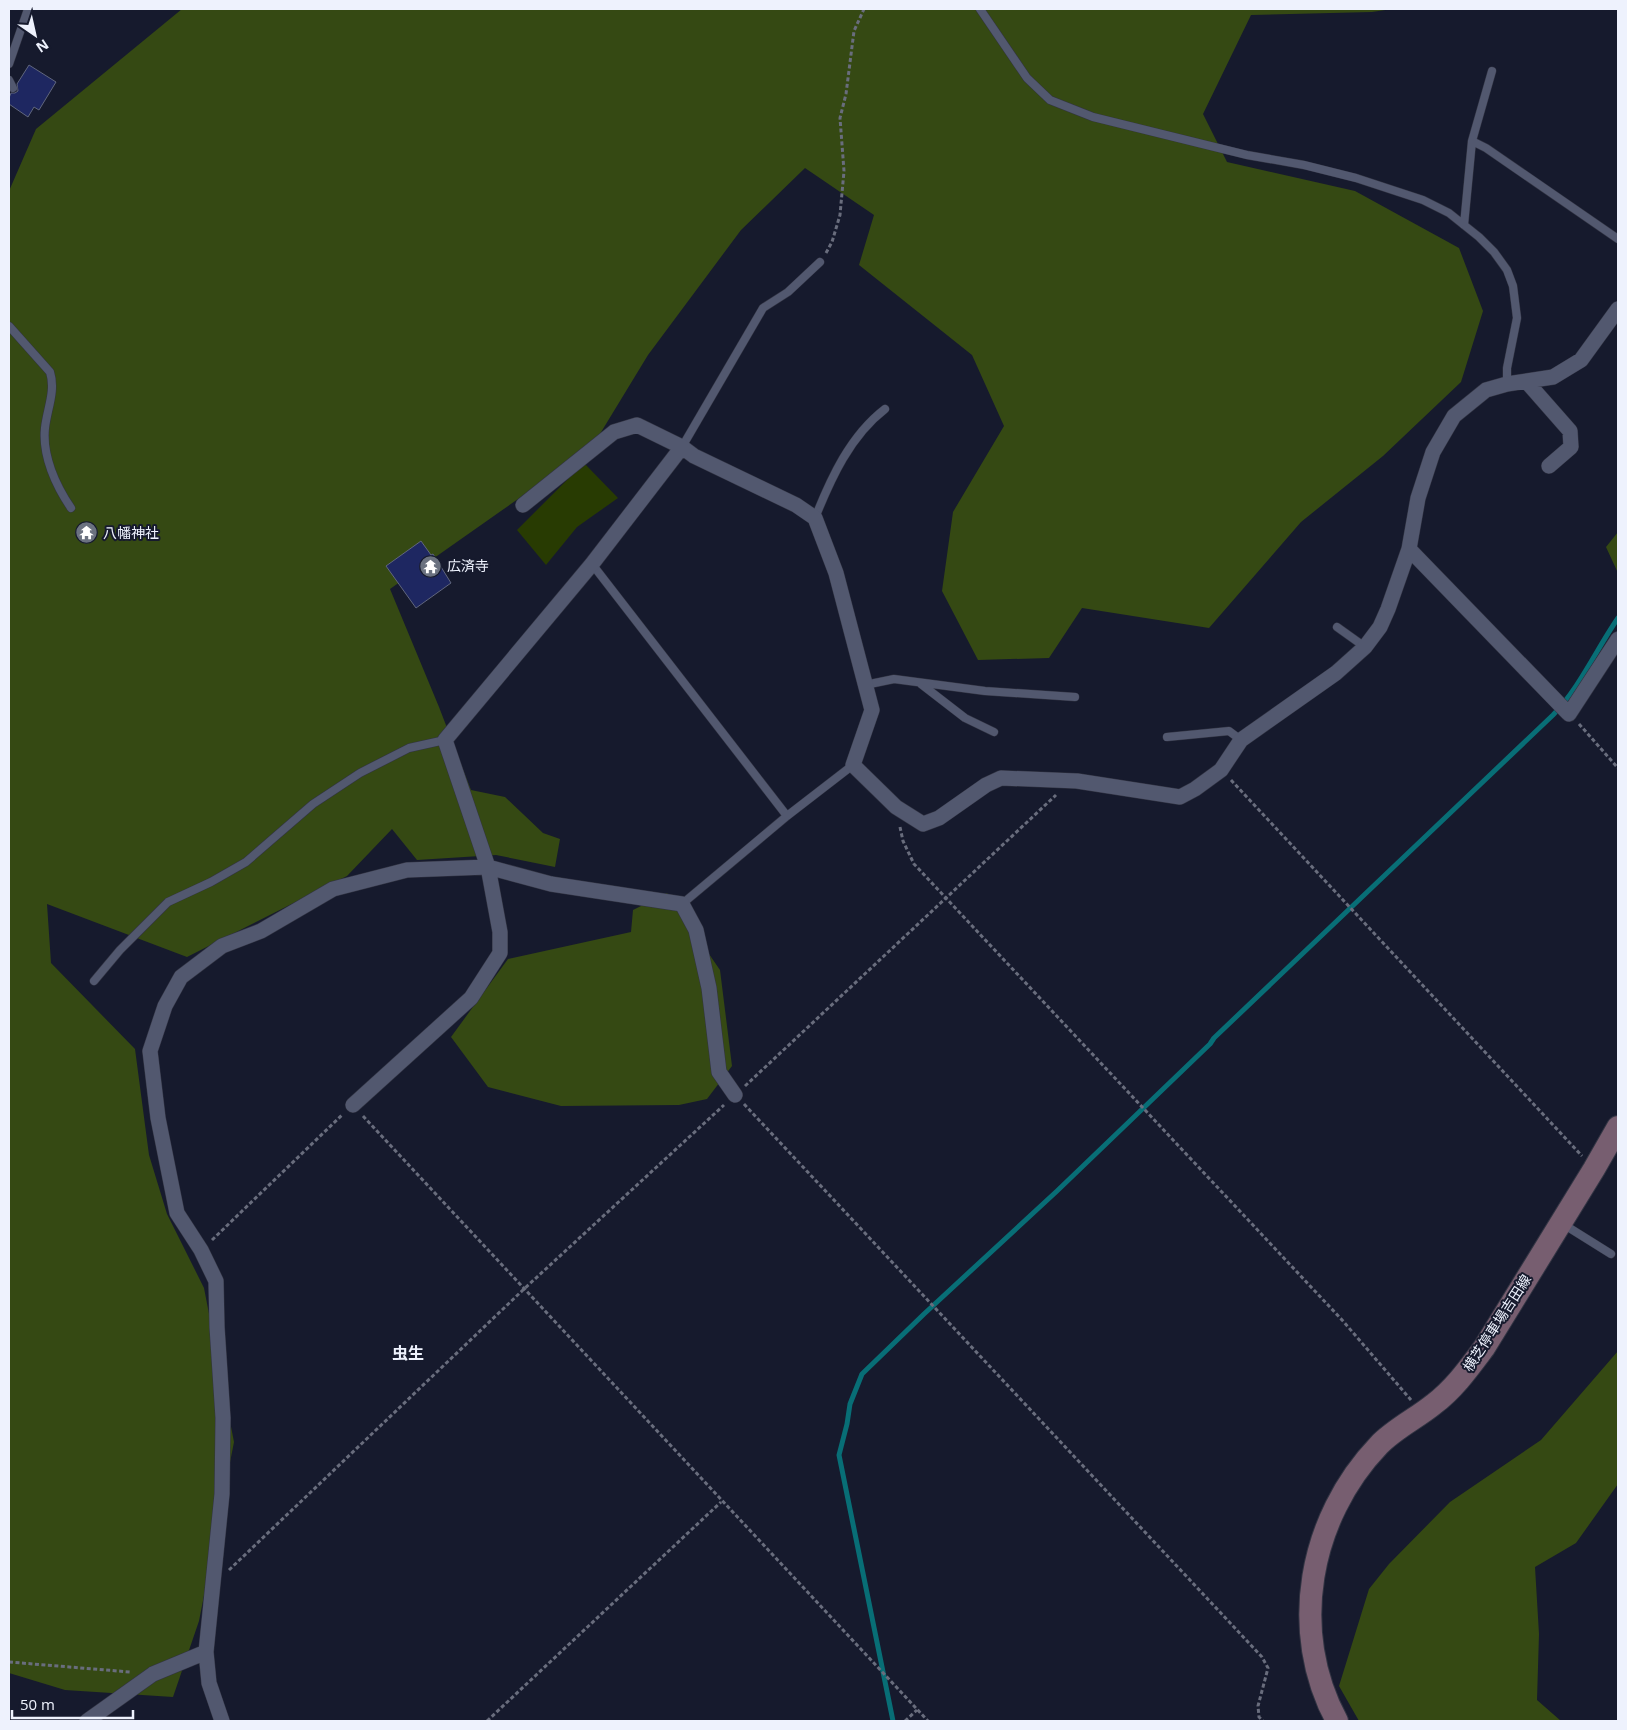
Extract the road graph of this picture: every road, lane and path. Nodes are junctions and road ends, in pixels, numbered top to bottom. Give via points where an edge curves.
1 (28, 9) edge
2 (864, 9) edge
3 (980, 9) edge
4 (9, 64) edge
5 (1492, 71) dead end
6 (9, 80) edge
7 (13, 88) dead end
8 (1472, 141) junction
9 (1464, 225) junction
10 (1618, 239) edge
11 (820, 262) joint
12 (1618, 309) edge
13 (9, 326) edge
14 (1526, 381) junction
15 (1507, 384) junction
16 (885, 409) dead end
17 (682, 447) junction
18 (1549, 466) dead end
19 (523, 505) dead end
20 (71, 508) dead end
21 (815, 518) junction
22 (1409, 549) junction
23 (592, 564) junction
24 (1337, 627) dead end
25 (1618, 639) edge
26 (1365, 647) junction
27 (919, 683) junction
28 (865, 685) junction
29 (1074, 697) dead end
30 (1566, 710) junction
31 (994, 732) dead end
32 (1167, 737) dead end
33 (445, 740) junction
34 (1241, 740) junction
35 (853, 765) junction
36 (1618, 768) edge
37 (1221, 770) junction
38 (1071, 780) junction
39 (896, 807) junction
40 (787, 816) junction
41 (488, 867) junction
42 (945, 898) junction
43 (682, 904) junction
44 (94, 981) dead end
45 (735, 1094) junction
46 (353, 1105) junction
47 (1618, 1127) edge
48 (1594, 1169) junction
49 (1561, 1222) junction
50 (201, 1250) junction
51 (1611, 1254) dead end
52 (524, 1289) junction
53 (1422, 1413) junction
54 (722, 1502) junction
55 (214, 1585) junction
56 (206, 1652) junction
57 (9, 1662) edge
58 (153, 1674) junction
59 (917, 1710) junction
60 (1335, 1720) edge
61 (87, 1721) edge
62 (222, 1721) edge
63 (488, 1721) edge
64 (905, 1721) edge
65 (928, 1721) edge
66 (1263, 1721) edge

1 - 4 lane
2 - 11 path via 854,31 840,118 844,171 840,215 832,242
3 - 9 lane via 1027,78 1050,100 1093,117 1356,178 1423,200
5 - 8 lane
6 - 7 lane
8 - 9 lane
8 - 10 lane
9 - 15 lane via 1494,252 1507,270 1513,286 1517,318
11 - 17 lane via 788,292 763,308
12 - 14 street via 1581,360 1553,378
13 - 20 lane via 50,372 53,381 45,429 46,446 60,491
14 - 15 street
14 - 18 street via 1570,431 1571,447
15 - 22 street via 1486,390 1454,416 1433,452 1418,498
16 - 21 lane via 850,448 830,480
17 - 19 street via 637,425 614,432
17 - 21 street via 694,456 796,505
17 - 23 street
21 - 28 street via 836,573
22 - 26 street via 1380,627
22 - 30 street
23 - 33 street
23 - 40 lane
24 - 26 lane
25 - 30 street
26 - 34 street via 1336,673
27 - 28 lane via 894,680
27 - 29 lane
27 - 31 lane via 965,718
28 - 35 street via 872,710
30 - 36 path
32 - 34 lane via 1229,731
33 - 41 street
33 - 44 lane via 409,748 360,773 313,804 246,862 168,902
34 - 37 street
35 - 39 street
35 - 40 lane
37 - 38 street via 1180,796
37 - 48 path
38 - 39 street via 1001,778 939,818 923,824
38 - 42 path
39 - 42 path via 903,841 914,864
40 - 43 lane
41 - 43 street via 550,884
41 - 46 street via 500,932 500,953 471,998
41 - 50 street via 407,870 333,889 261,931 222,946 181,977 165,1006 150,1051 158,1118 176,1213
42 - 45 path
42 - 53 path via 1343,1321
43 - 45 street via 696,930 709,988 719,1072
45 - 52 path
45 - 66 path via 1262,1657 1268,1668 1258,1706 1259,1717
46 - 50 path
46 - 52 path
47 - 48 main road, 横芝停車場吉田線
48 - 49 main road, 横芝停車場吉田線
49 - 51 lane
49 - 53 main road, 横芝停車場吉田線 via 1484,1348 1454,1387
50 - 55 street via 216,1281 223,1418 222,1494
52 - 54 path
52 - 55 path
53 - 60 main road, 横芝停車場吉田線 via 1381,1443 1358,1468 1335,1508 1320,1546 1309,1625 1315,1662
54 - 59 path
54 - 63 path
55 - 56 street
56 - 58 street
56 - 62 street via 209,1683
57 - 58 path
58 - 61 street
59 - 64 path
59 - 65 path

